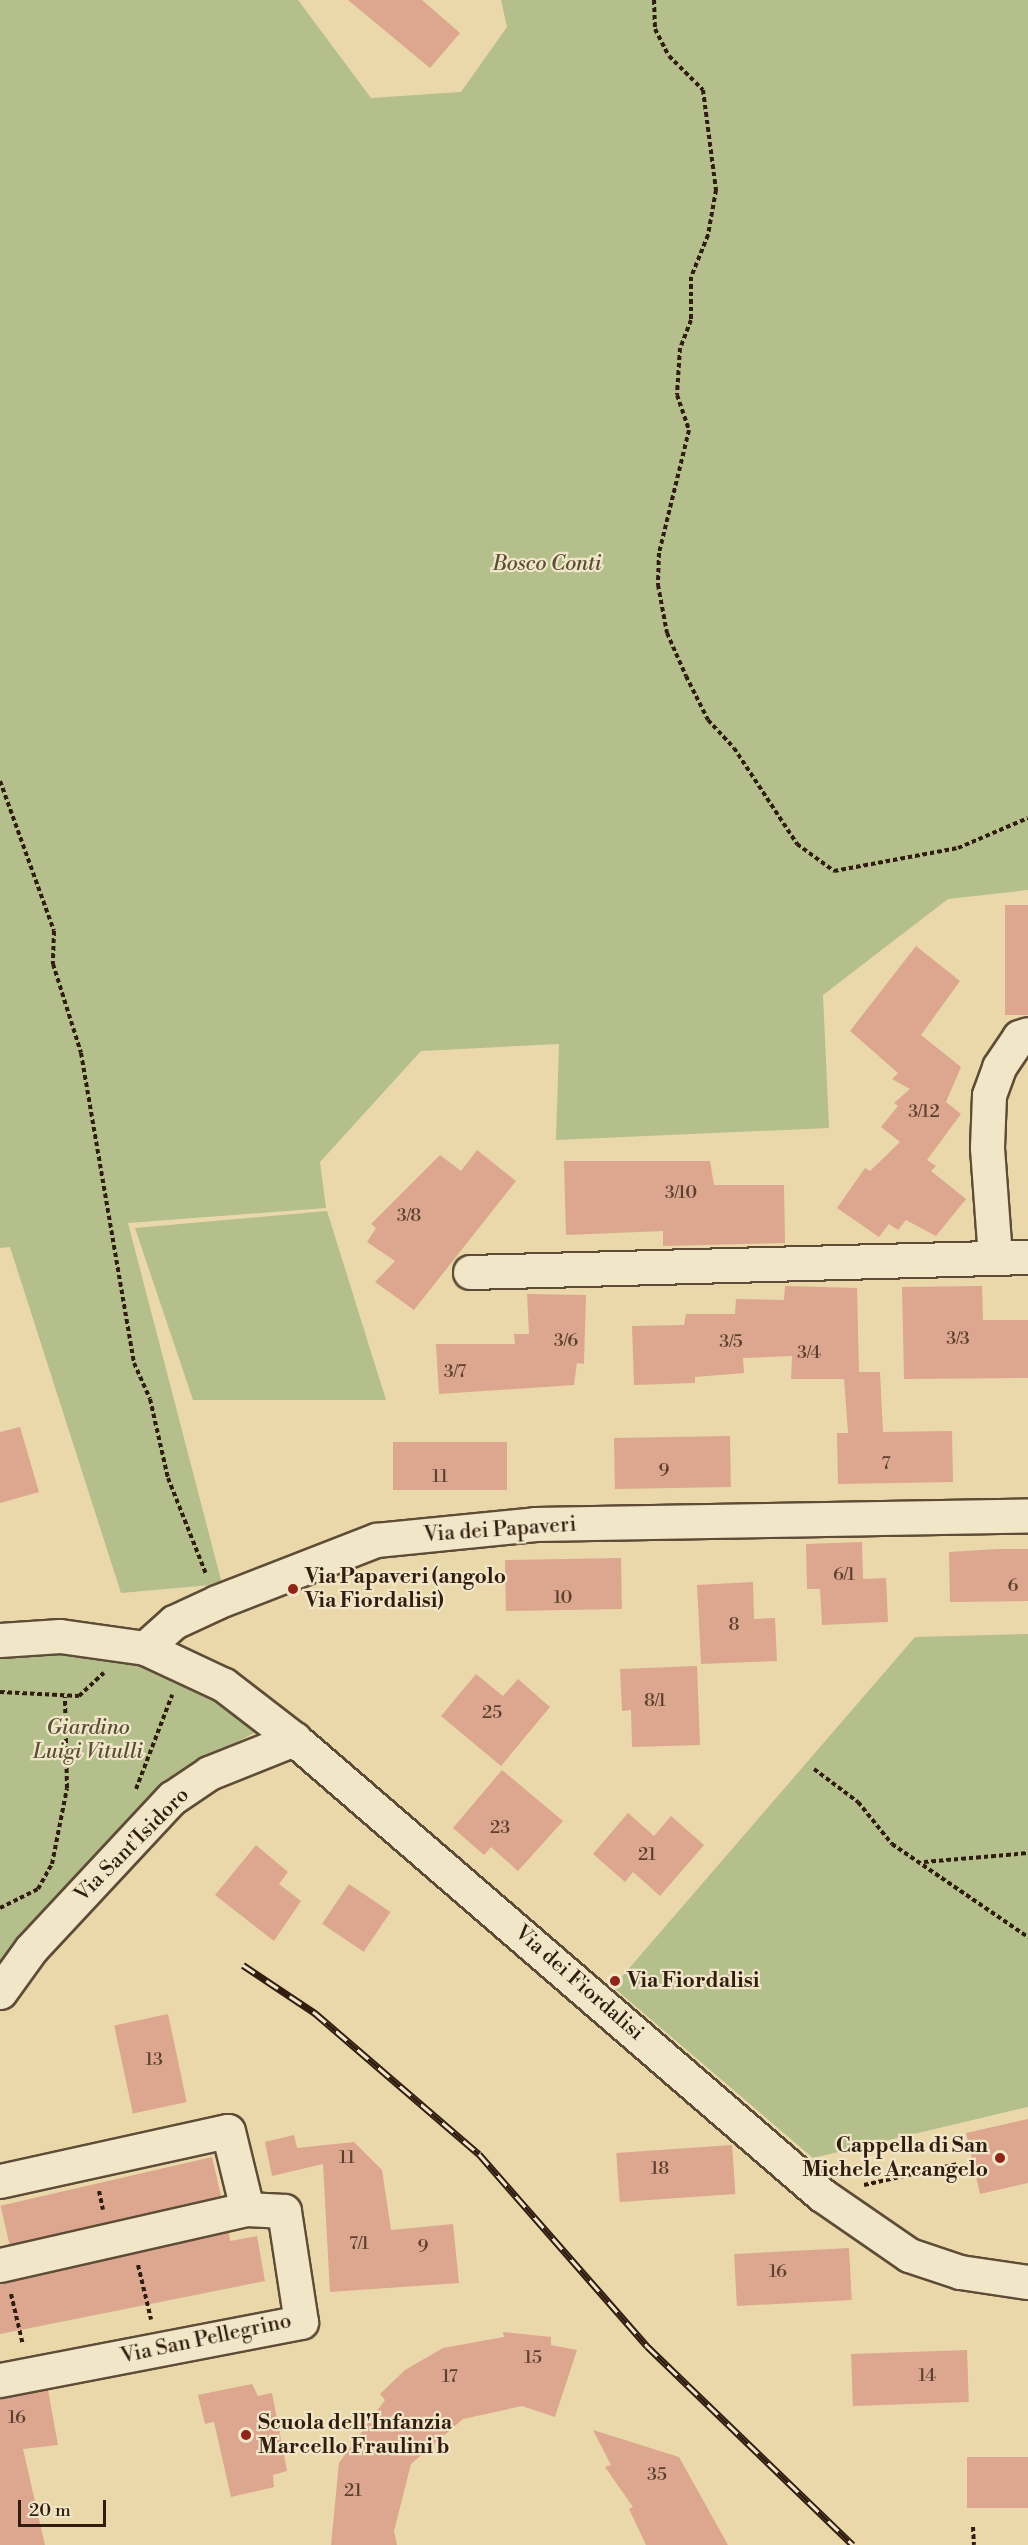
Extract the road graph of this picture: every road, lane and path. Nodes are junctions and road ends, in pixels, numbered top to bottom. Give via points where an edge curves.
1 (654, 0) edge
2 (0, 781) edge
3 (1028, 818) edge
4 (1028, 1034) edge
5 (995, 1257) junction
6 (1028, 1257) edge
7 (470, 1272) dead end
8 (1028, 1515) edge
9 (217, 1602) junction
10 (0, 1640) edge
11 (133, 1646) junction
12 (186, 1664) junction
13 (0, 1692) edge
14 (64, 1697) junction
15 (294, 1739) junction
16 (814, 1768) dead end
17 (135, 1792) dead end
18 (1028, 1853) edge
19 (923, 1862) junction
20 (0, 1908) edge
21 (1028, 1937) edge
22 (0, 1992) edge
23 (92, 2160) junction
24 (957, 2164) dead end
25 (0, 2181) edge
26 (822, 2195) junction
27 (247, 2209) junction
28 (120, 2238) junction
29 (2, 2264) edge
30 (1028, 2282) edge
31 (158, 2350) junction
32 (15, 2377) edge
33 (973, 2527) dead end
34 (974, 2545) edge

1 - 3 path via 655,29 664,47 703,90 716,190 708,235 691,277 691,320 680,348 677,395 688,430 659,553 667,633 686,676 708,720 734,748 797,844 834,871 958,848
2 - 9 path via 54,932 53,964 81,1053 134,1364 150,1399 168,1478
4 - 5 street via 1019,1037 999,1067 989,1095 987,1147
5 - 6 street
5 - 7 street
8 - 9 street, Via dei Papaveri via 476,1529 376,1540
9 - 11 street, Via dei Papaveri
10 - 11 street via 60,1636
11 - 12 street, Via dei Fiordalisi
11 - 14 path via 79,1696
12 - 15 street, Via dei Fiordalisi via 224,1685
12 - 17 path
13 - 14 path
14 - 20 path via 67,1788 52,1863 38,1889
15 - 22 street, Via Sant'Isidoro via 209,1773 172,1798 31,1949
15 - 26 street, Via dei Fiordalisi
16 - 19 path via 858,1802 892,1844
18 - 19 path
19 - 21 path
23 - 25 street
23 - 27 street via 228,2132
23 - 28 path
24 - 26 path
26 - 30 street, Via dei Fiordalisi via 909,2255 960,2272
27 - 28 street, Via San Pellegrino
27 - 31 street, Via San Pellegrino via 284,2211 301,2322
28 - 29 street, Via San Pellegrino
28 - 31 path
29 - 32 path
31 - 32 street, Via San Pellegrino
33 - 34 path

